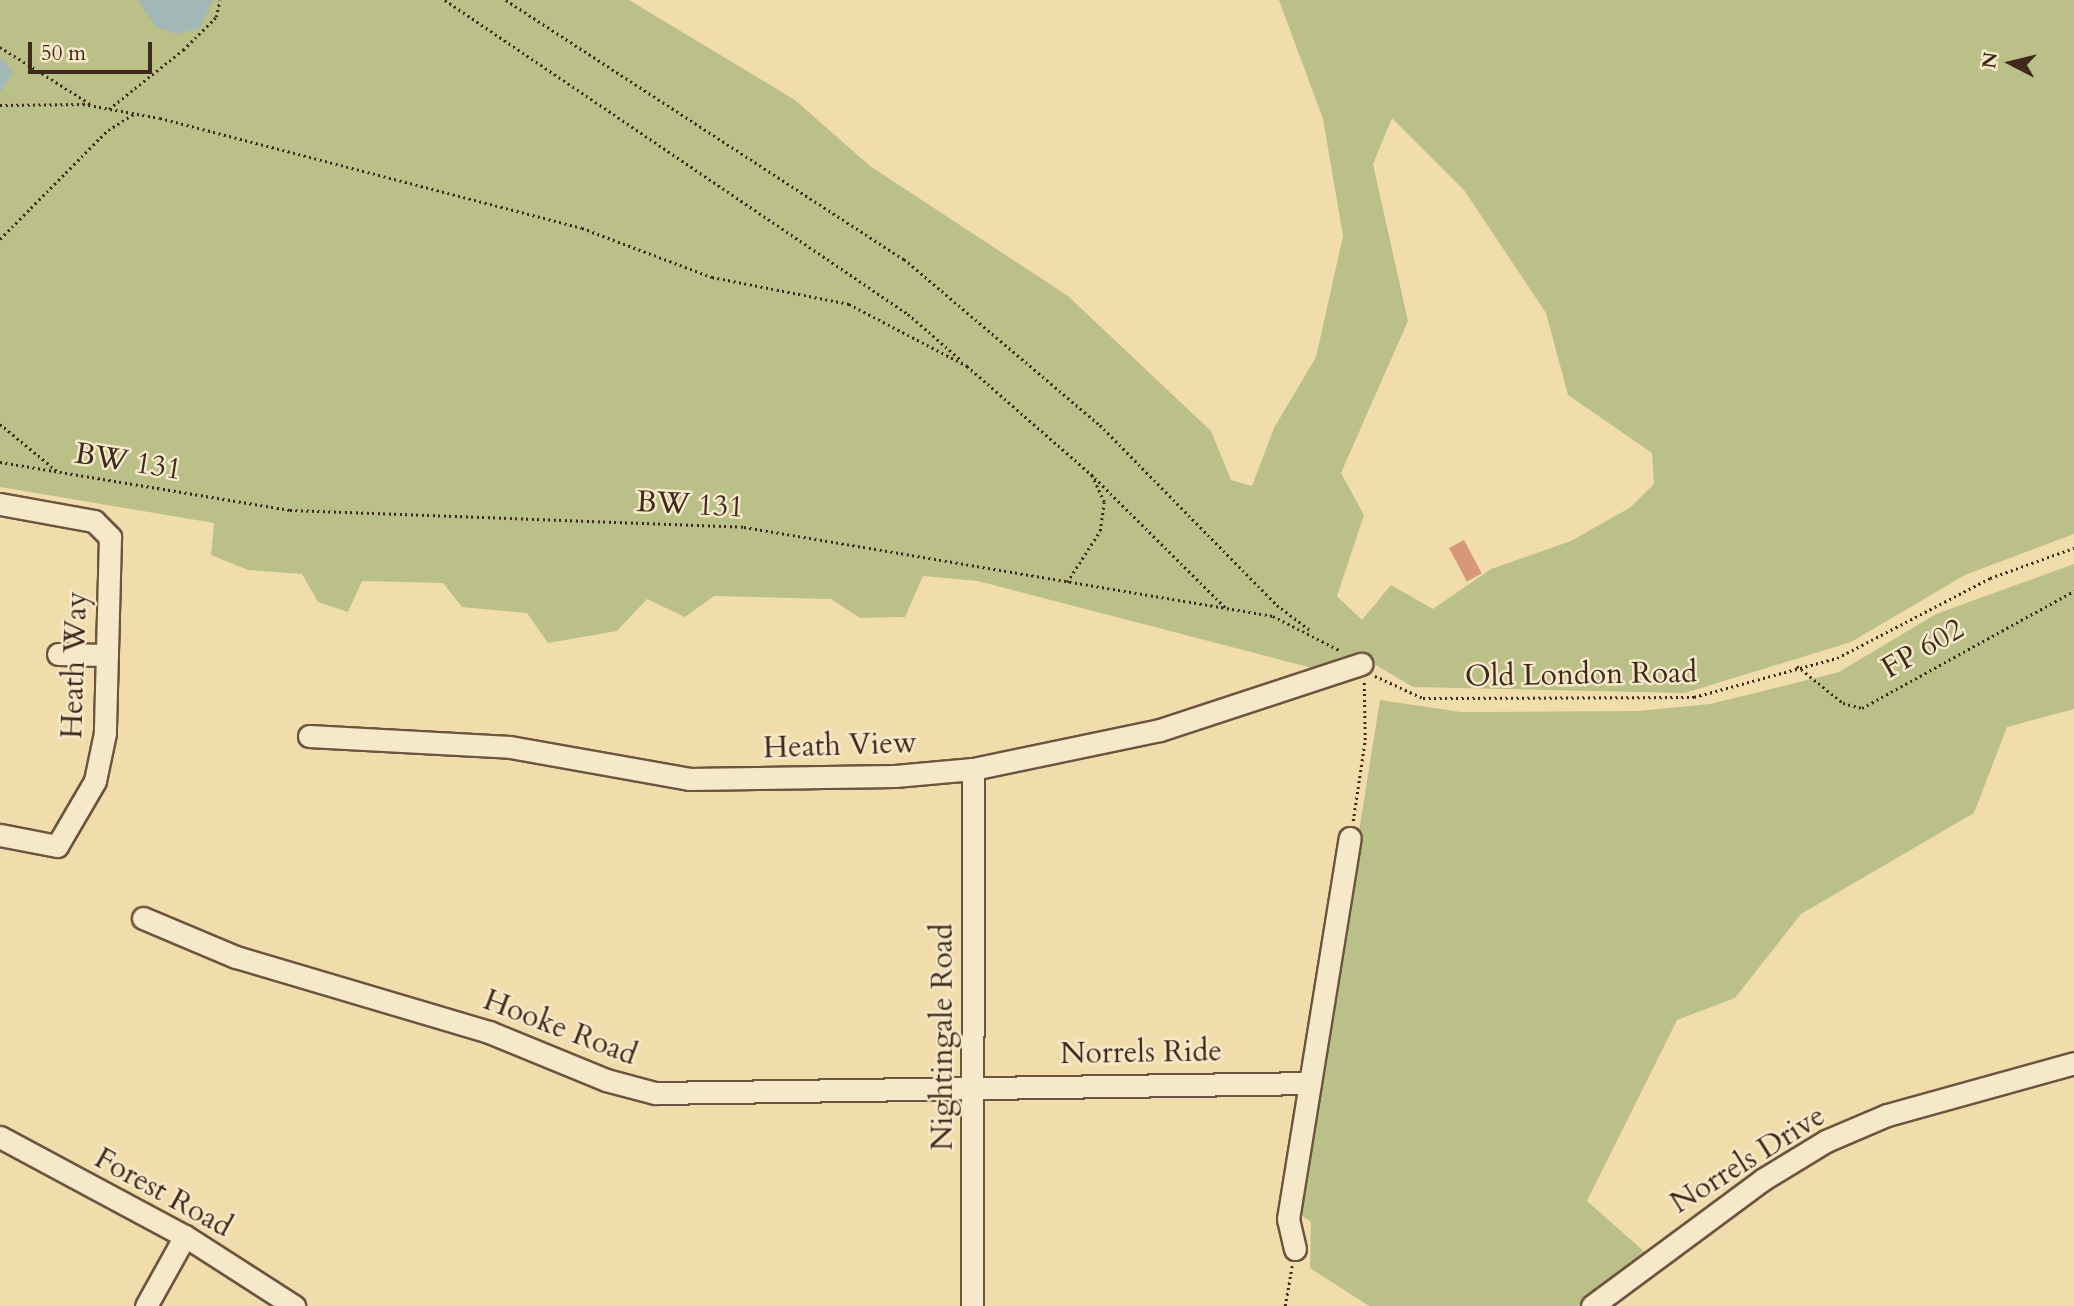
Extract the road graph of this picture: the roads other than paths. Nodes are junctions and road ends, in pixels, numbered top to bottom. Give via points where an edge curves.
1 (0, 504) edge
2 (58, 654) dead end
3 (107, 655) junction
4 (1362, 664) road end
5 (309, 736) dead end
6 (973, 769) junction
7 (0, 835) edge
8 (1350, 838) road end
9 (144, 918) dead end
10 (2074, 1063) edge
11 (1310, 1083) junction
12 (973, 1089) junction
13 (0, 1137) edge
14 (184, 1236) junction
15 (1295, 1249) road end
16 (146, 1306) edge
17 (294, 1306) edge
18 (972, 1306) edge
19 (1592, 1306) edge

1 - 3 street, Heath Way via 94,521 108,530
2 - 3 street
3 - 7 street, Heath Way via 98,773 69,833 50,846
4 - 6 street, Heath View via 1160,730
5 - 6 street, Heath View via 510,747 690,779
6 - 12 street, Nightingale Road
8 - 11 street
9 - 12 street, Hooke Road via 236,957 477,1028 645,1091 758,1095
10 - 19 street, Norrels Drive via 1899,1111 1826,1141 1762,1180
11 - 12 street, Norrels Ride
11 - 15 street via 1288,1219
12 - 18 street, Nightingale Road
13 - 14 street, Forest Road
14 - 16 street
14 - 17 street, Forest Road

